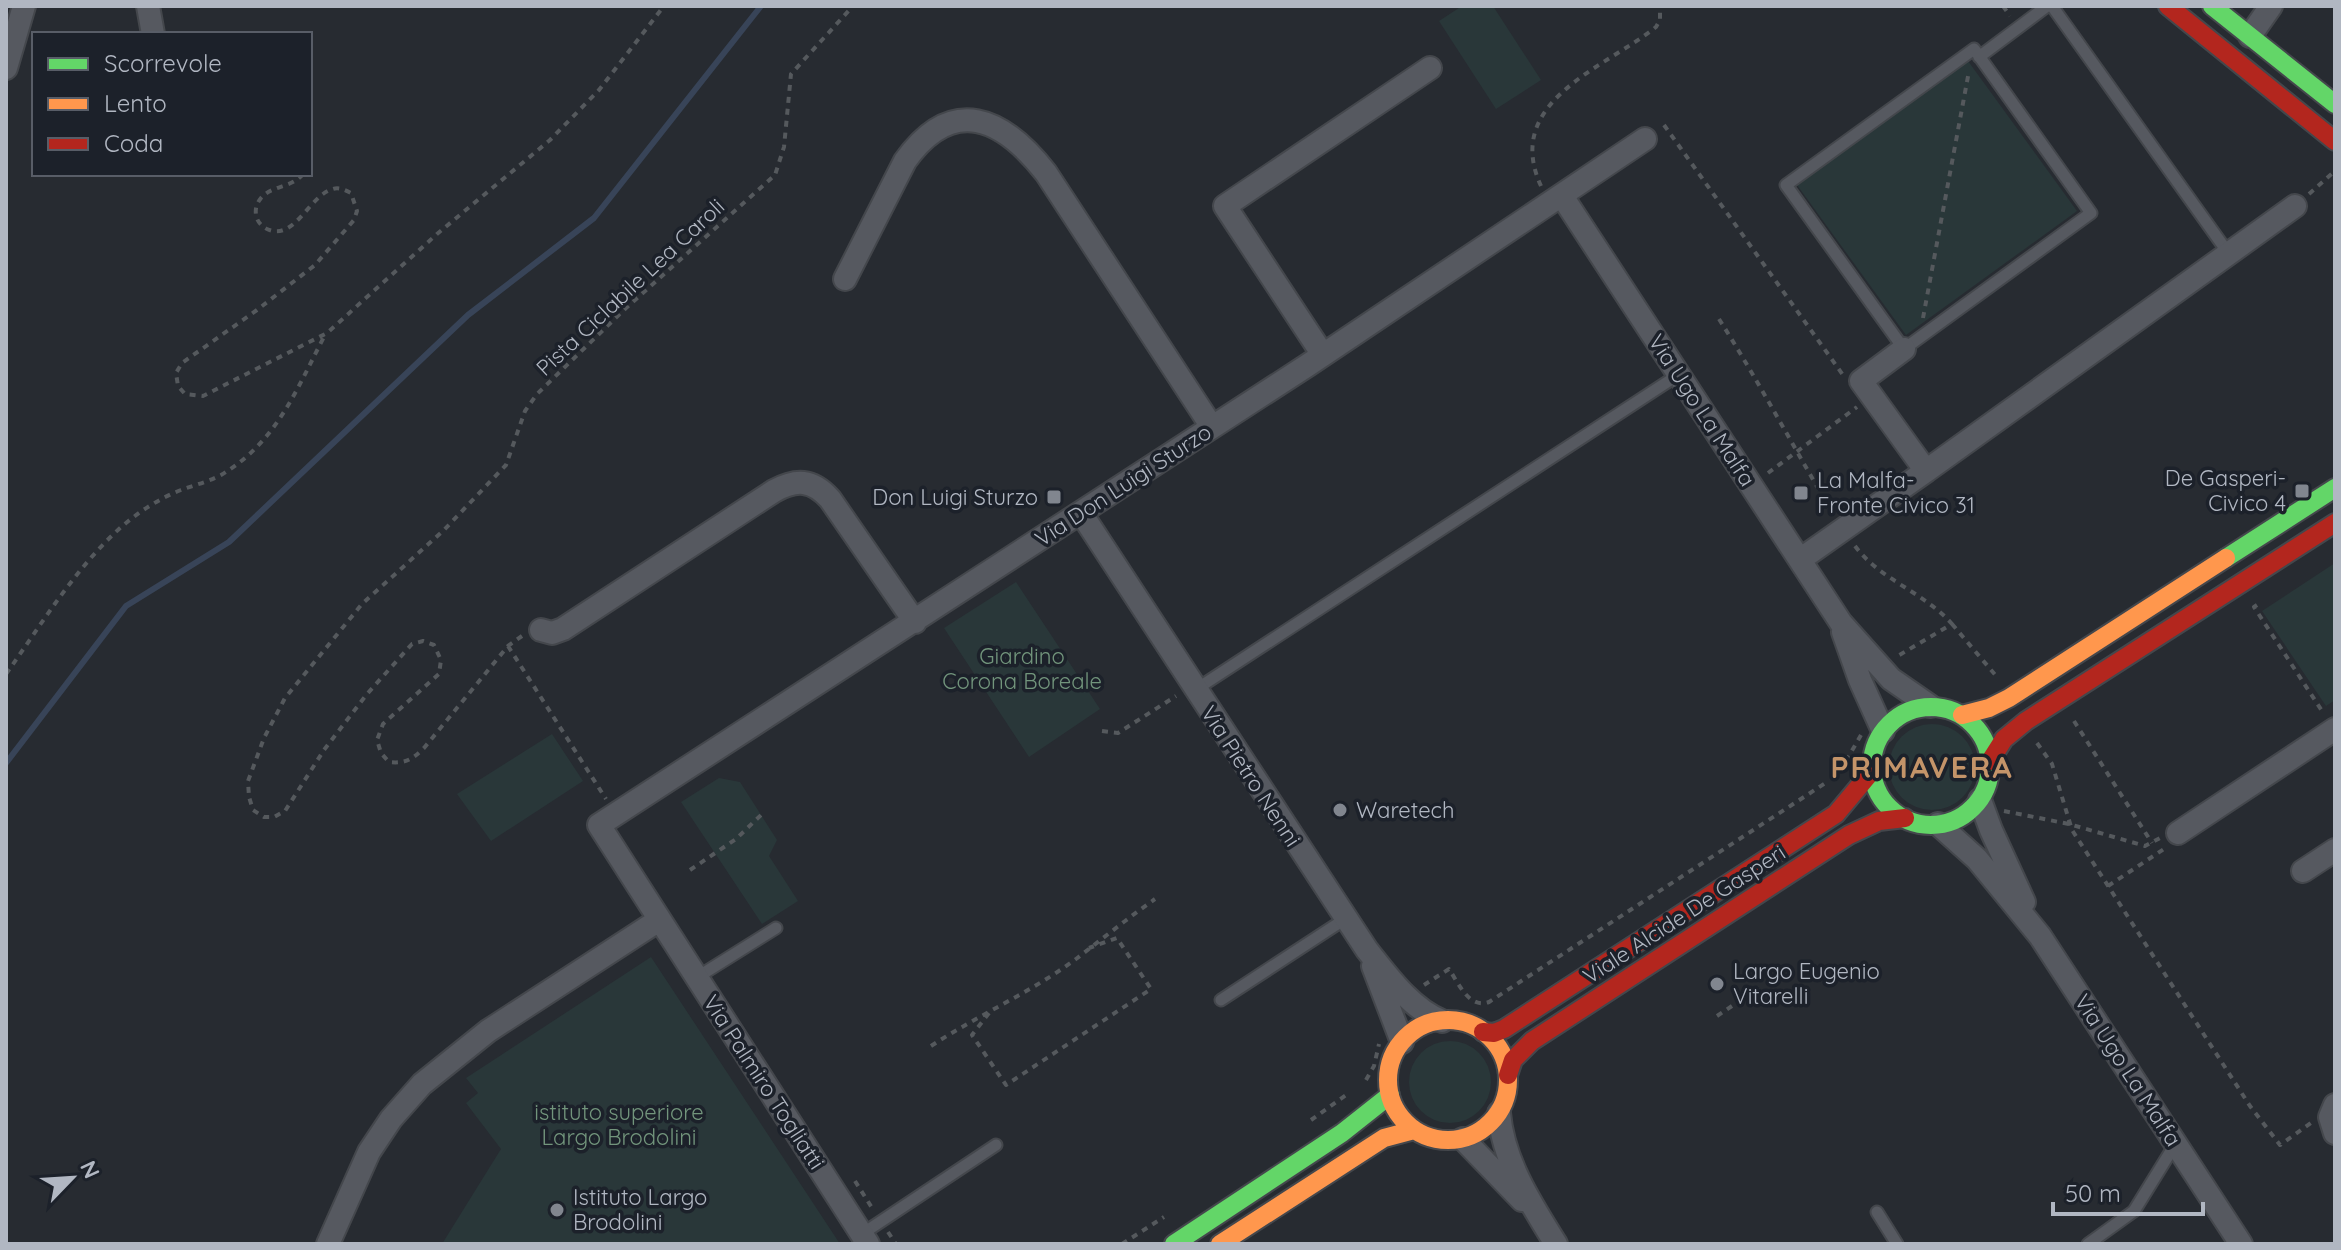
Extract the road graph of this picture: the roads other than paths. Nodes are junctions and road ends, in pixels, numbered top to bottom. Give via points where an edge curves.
1 (24, 6) edge
2 (148, 6) edge
3 (2050, 6) edge
4 (2168, 6) edge
5 (2212, 6) edge
6 (2271, 6) edge
7 (153, 32) edge
8 (2250, 36) junction
9 (1976, 53) junction
10 (2234, 59) junction
11 (6, 68) edge
12 (1430, 68) dead end
13 (2335, 104) edge
14 (1645, 139) dead end
15 (2335, 141) edge
16 (1556, 200) junction
17 (2295, 206) road end
18 (2229, 254) junction
19 (845, 279) dead end
20 (1911, 344) junction
21 (1323, 355) junction
22 (1678, 375) junction
23 (1212, 427) junction
24 (1926, 471) junction
25 (2335, 488) edge
26 (1081, 513) junction
27 (2335, 523) edge
28 (1801, 559) junction
29 (915, 622) junction
30 (1841, 623) junction
31 (541, 630) road end
32 (1194, 688) junction
33 (1930, 706) junction
34 (1962, 715) junction
35 (2335, 729) edge
36 (1874, 731) junction
37 (1990, 761) junction
38 (1872, 771) junction
39 (1981, 803) junction
40 (1905, 818) junction
41 (607, 820) joint
42 (1938, 824) junction
43 (2178, 833) road end
44 (2335, 850) edge
45 (2303, 871) dead end
46 (1345, 919) junction
47 (659, 920) junction
48 (776, 928) dead end
49 (2040, 936) junction
50 (1367, 950) junction
51 (696, 978) junction
52 (1221, 1000) dead end
53 (1442, 1021) junction
54 (1483, 1032) junction
55 (1402, 1042) junction
56 (1508, 1075) junction
57 (1390, 1095) junction
58 (2333, 1107) edge
59 (1499, 1113) junction
60 (1414, 1130) junction
61 (2335, 1133) edge
62 (1463, 1139) junction
63 (2176, 1143) junction
64 (996, 1145) dead end
65 (1877, 1212) dead end
66 (1540, 1218) junction
67 (865, 1239) edge
68 (328, 1244) edge
69 (1174, 1244) edge
70 (1220, 1244) edge
71 (1556, 1244) edge
72 (1897, 1244) edge
73 (2088, 1244) edge
74 (2241, 1244) edge

1 - 11 street
2 - 7 street
3 - 9 lane
3 - 18 lane
4 - 10 street
5 - 8 street
6 - 8 street
8 - 10 street
8 - 13 street
9 - 20 lane via 2091,213
9 - 20 lane via 1786,185
10 - 15 street
12 - 21 street via 1225,206
14 - 16 street, Via Don Luigi Sturzo
16 - 21 street, Via Don Luigi Sturzo
16 - 22 street, Via Ugo La Malfa
17 - 18 street
18 - 24 street
19 - 23 street via 916,146 955,122 989,123 1021,144 1051,179
20 - 24 street via 1867,389
21 - 23 street, Via Don Luigi Sturzo
22 - 28 street, Via Ugo La Malfa
22 - 32 lane
23 - 26 street, Via Don Luigi Sturzo
24 - 28 street
25 - 34 street via 2009,698
26 - 29 street, Via Don Luigi Sturzo
26 - 32 street, Via Pietro Nenni
27 - 37 street via 2026,721 2004,739
28 - 30 street, Via Ugo La Malfa
29 - 31 street via 830,499 801,481 774,491 563,629
29 - 41 street, Via Don Luigi Sturzo
30 - 33 street, Via Ugo La Malfa via 1891,679
30 - 36 street, Via Ugo La Malfa
32 - 46 street, Via Pietro Nenni
33 - 34 street
33 - 36 street
34 - 37 street via 1982,734
35 - 43 street
36 - 38 street
37 - 39 street
38 - 40 street via 1882,799
38 - 54 street, Viale Alcide De Gasperi via 1836,814 1504,1029
39 - 42 street via 1962,817
39 - 49 street, Via Ugo La Malfa
40 - 42 street
40 - 56 street, Viale Alcide De Gasperi via 1871,824 1840,840 1532,1041 1513,1059
41 - 47 street, Via Palmiro Togliatti
42 - 49 street, Via Ugo La Malfa via 1977,859
44 - 45 street
46 - 50 street, Via Pietro Nenni
46 - 52 lane
47 - 51 street, Via Palmiro Togliatti
47 - 68 street via 488,1031 414,1092 369,1152
48 - 51 lane
49 - 63 street, Via Ugo La Malfa
50 - 53 street, Via Pietro Nenni via 1424,1012
50 - 55 street
51 - 67 street, Via Palmiro Togliatti
53 - 54 street via 1464,1022
53 - 55 street via 1420,1027
54 - 56 street via 1501,1051
55 - 57 street via 1388,1073
56 - 59 street
57 - 60 street
57 - 69 street via 1342,1133
58 - 61 street via 2330,1123
59 - 62 street
59 - 66 street via 1508,1157
60 - 62 street via 1442,1141
60 - 70 street via 1384,1138
62 - 66 street
63 - 73 lane via 2134,1211
63 - 74 street, Via Ugo La Malfa
64 - 67 lane
65 - 72 lane
66 - 71 street

